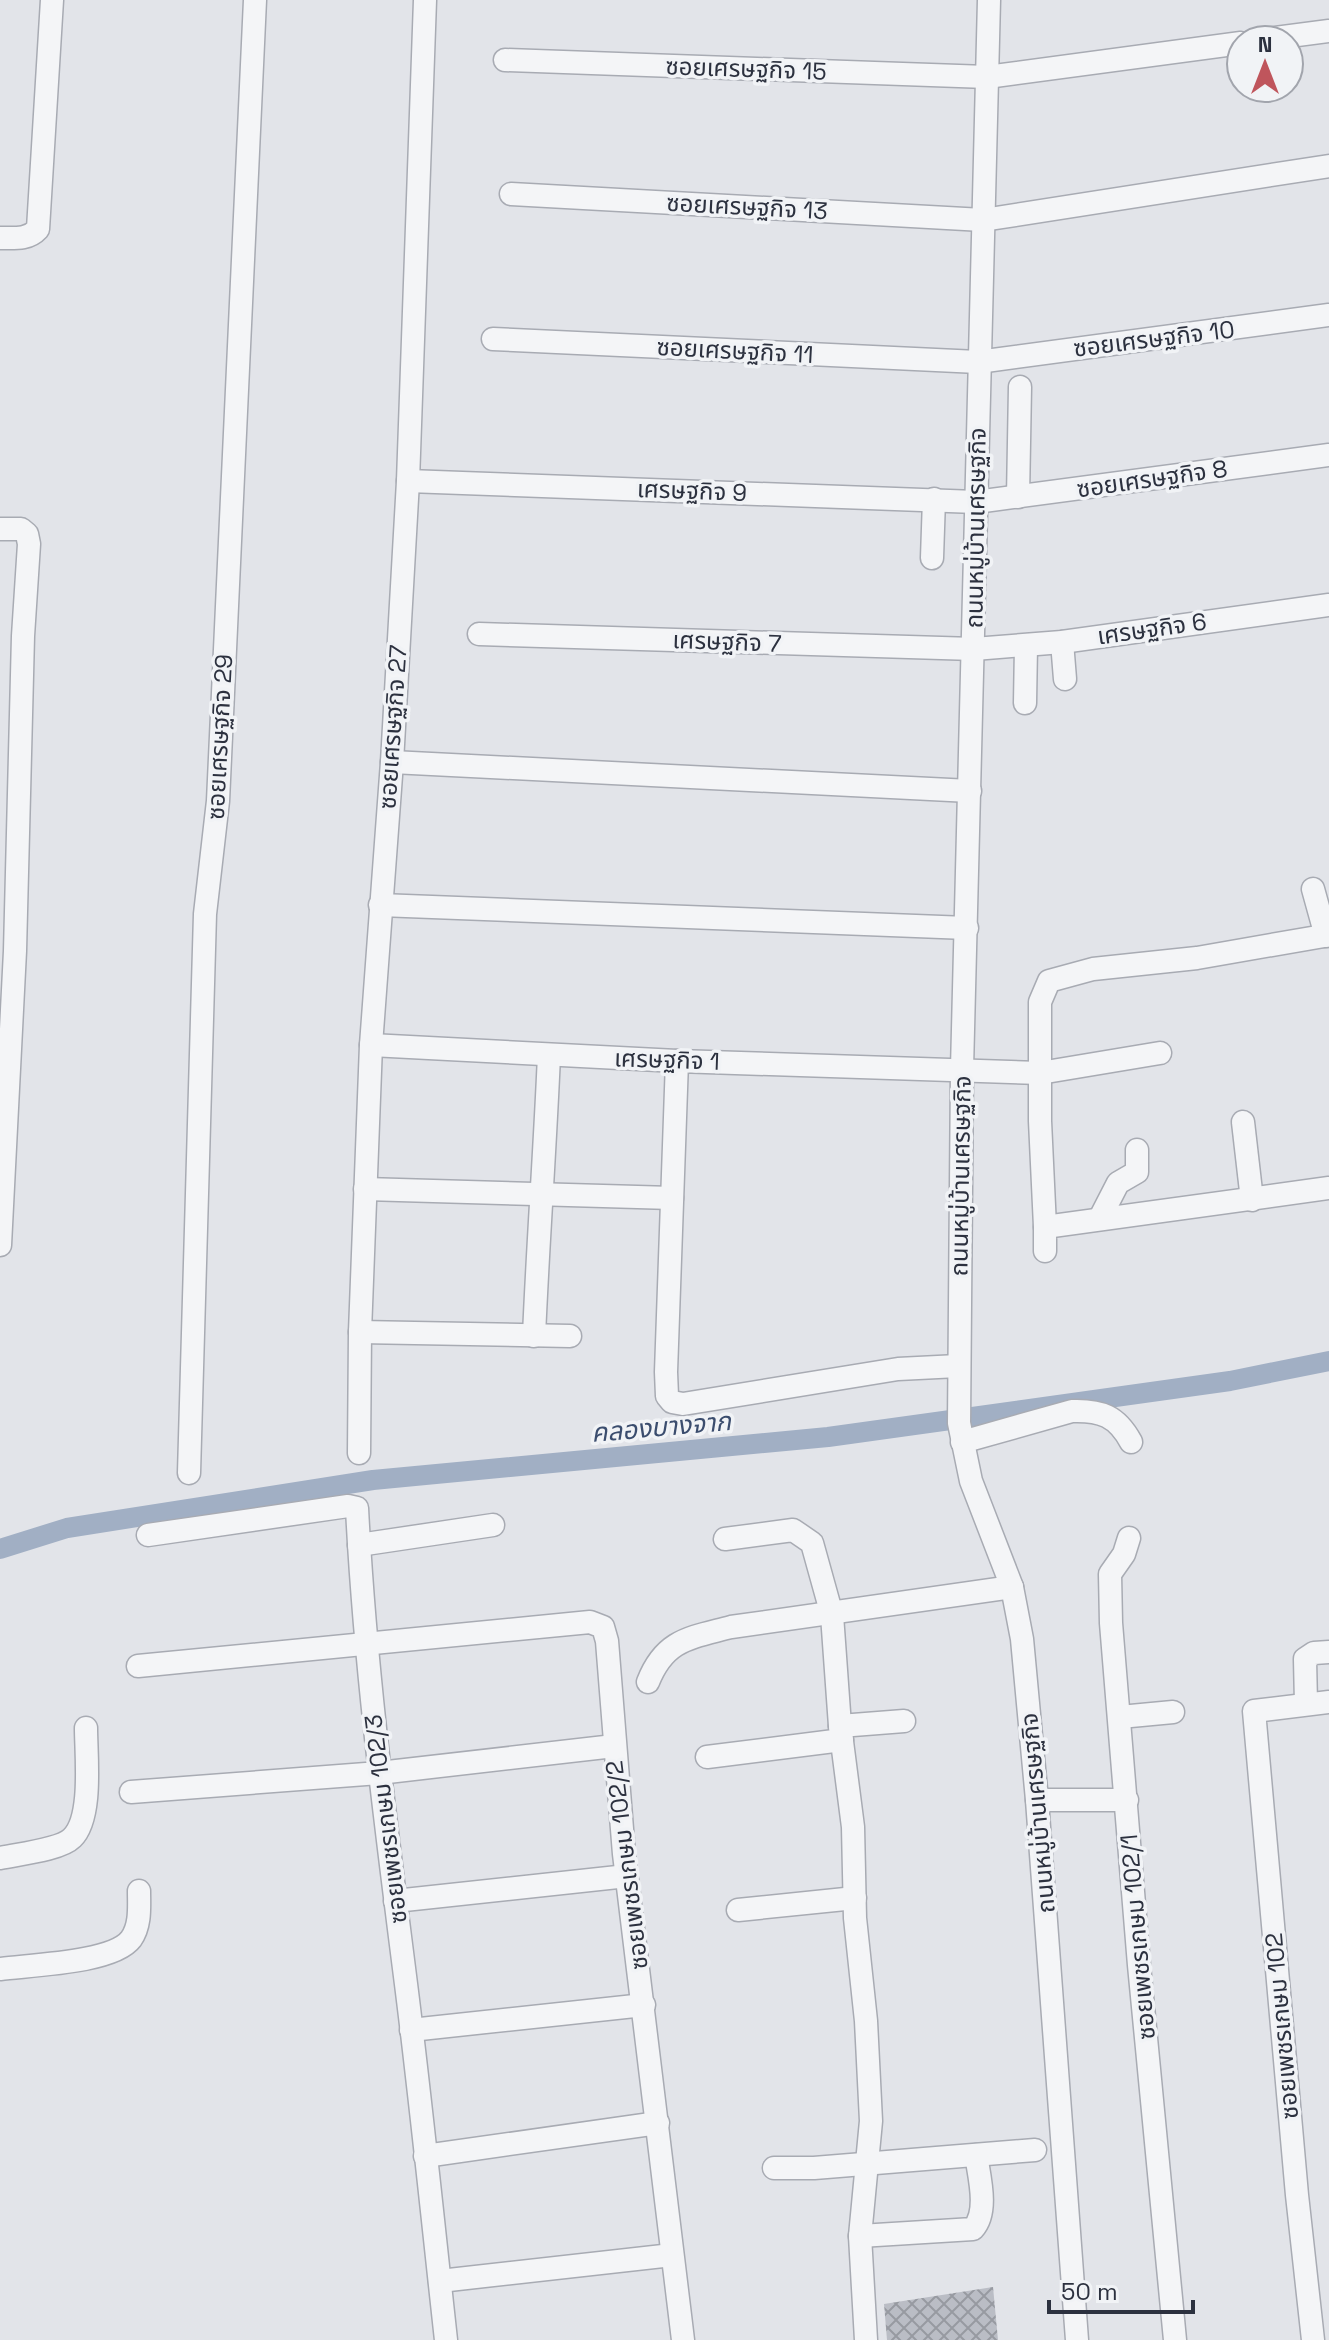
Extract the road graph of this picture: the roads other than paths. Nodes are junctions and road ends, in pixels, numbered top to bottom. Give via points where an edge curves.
1 (52, 0) edge
2 (255, 0) edge
3 (425, 0) edge
4 (989, 0) edge
5 (1329, 31) edge
6 (1305, 34) edge
7 (1225, 45) edge
8 (505, 60) dead end
9 (987, 77) junction
10 (1329, 166) edge
11 (511, 194) dead end
12 (983, 220) junction
13 (0, 238) edge
14 (1329, 315) edge
15 (493, 339) dead end
16 (978, 362) junction
17 (1020, 387) dead end
18 (1329, 455) edge
19 (408, 481) junction
20 (1018, 497) junction
21 (934, 499) junction
22 (976, 502) junction
23 (0, 529) edge
24 (932, 558) dead end
25 (1329, 605) edge
26 (479, 634) dead end
27 (1062, 642) junction
28 (1026, 646) junction
29 (974, 649) junction
30 (1065, 679) dead end
31 (1025, 703) dead end
32 (392, 762) junction
33 (970, 791) junction
34 (1313, 889) dead end
35 (380, 905) junction
36 (967, 928) junction
37 (1328, 936) edge
38 (371, 1045) junction
39 (1160, 1053) dead end
40 (549, 1055) junction
41 (677, 1061) junction
42 (962, 1069) junction
43 (1040, 1073) junction
44 (1243, 1122) dead end
45 (1137, 1150) dead end
46 (1329, 1188) edge
47 (365, 1189) junction
48 (541, 1194) junction
49 (672, 1198) junction
50 (1252, 1200) junction
51 (1100, 1218) junction
52 (1045, 1227) junction
53 (0, 1245) edge
54 (1045, 1251) dead end
55 (360, 1332) junction
56 (534, 1336) junction
57 (570, 1336) dead end
58 (958, 1375) junction
59 (960, 1432) junction
60 (1131, 1442) dead end
61 (359, 1453) dead end
62 (189, 1473) dead end
63 (493, 1525) dead end
64 (148, 1535) dead end
65 (1129, 1538) dead end
66 (725, 1539) dead end
67 (359, 1545) junction
68 (1012, 1587) junction
69 (832, 1615) junction
70 (367, 1642) junction
71 (1329, 1652) edge
72 (138, 1666) dead end
73 (648, 1682) dead end
74 (1329, 1702) edge
75 (1306, 1704) junction
76 (1173, 1712) dead end
77 (1120, 1717) junction
78 (904, 1721) dead end
79 (86, 1728) dead end
80 (841, 1733) junction
81 (614, 1746) junction
82 (707, 1757) dead end
83 (379, 1773) junction
84 (131, 1792) dead end
85 (1037, 1800) junction
86 (1127, 1800) junction
87 (0, 1858) edge
88 (627, 1876) junction
89 (139, 1891) dead end
90 (855, 1898) junction
91 (395, 1901) junction
92 (738, 1910) dead end
93 (0, 1969) edge
94 (644, 2005) junction
95 (411, 2030) junction
96 (658, 2123) junction
97 (1035, 2150) dead end
98 (976, 2155) junction
99 (425, 2156) junction
100 (867, 2164) junction
101 (774, 2168) dead end
102 (860, 2236) junction
103 (672, 2255) junction
104 (440, 2281) junction
105 (446, 2340) edge
106 (683, 2340) edge
107 (866, 2340) edge
108 (1077, 2340) edge
109 (1175, 2340) edge
110 (1313, 2340) edge

1 - 13 street via 38,229 23,238
2 - 62 street, ซอยเศรษฐกิจ 29 via 218,801 205,914
3 - 19 street, ซอยเศรษฐกิจ 27
4 - 9 street, ถนนหมู่บ้านเศรษฐกิจ
5 - 6 street
7 - 9 street, ซอยเศรษฐกิจ 15
8 - 9 street, ซอยเศรษฐกิจ 15
9 - 12 street, ถนนหมู่บ้านเศรษฐกิจ
10 - 12 street, ซอยเศรษฐกิจ 13
11 - 12 street, ซอยเศรษฐกิจ 13
12 - 16 street, ถนนหมู่บ้านเศรษฐกิจ
14 - 16 street, ซอยเศรษฐกิจ 10
15 - 16 street, ซอยเศรษฐกิจ 11
16 - 22 street, ถนนหมู่บ้านเศรษฐกิจ
17 - 20 street
18 - 20 street, ซอยเศรษฐกิจ 8
19 - 21 street, เศรษฐกิจ 9
19 - 32 street, ซอยเศรษฐกิจ 27
20 - 22 street, ซอยเศรษฐกิจ 8
21 - 22 street, เศรษฐกิจ 9
21 - 24 street
22 - 29 street, ถนนหมู่บ้านเศรษฐกิจ
23 - 53 street via 21,529 29,544
25 - 27 street, เศรษฐกิจ 6
26 - 29 street, เศรษฐกิจ 7
27 - 28 street, เศรษฐกิจ 6
27 - 30 street
28 - 29 street, เศรษฐกิจ 6
28 - 31 street
29 - 33 street, ถนนหมู่บ้านเศรษฐกิจ
32 - 33 street
32 - 35 street, ซอยเศรษฐกิจ 27
33 - 36 street, ถนนหมู่บ้านเศรษฐกิจ
34 - 37 street
35 - 36 street
35 - 38 street, ซอยเศรษฐกิจ 27
36 - 42 street, ถนนหมู่บ้านเศรษฐกิจ
37 - 43 street via 1093,969 1049,981 1040,1002
38 - 40 street, เศรษฐกิจ 1
38 - 47 street, ซอยเศรษฐกิจ 27
39 - 43 street, เศรษฐกิจ 1
40 - 41 street, เศรษฐกิจ 1
40 - 48 street
41 - 42 street, เศรษฐกิจ 1
41 - 49 street
42 - 43 street, เศรษฐกิจ 1
42 - 58 street, ถนนหมู่บ้านเศรษฐกิจ
43 - 52 street
44 - 50 street
45 - 51 street via 1137,1172 1118,1183
46 - 50 street
47 - 48 street
47 - 55 street, ซอยเศรษฐกิจ 27
48 - 49 street
48 - 56 street
49 - 58 street via 666,1372 672,1402 898,1369
50 - 51 street
51 - 52 street
52 - 54 street
55 - 56 street
55 - 61 street, ซอยเศรษฐกิจ 27
56 - 57 street
58 - 59 street, ถนนหมู่บ้านเศรษฐกิจ
59 - 60 street via 1093,1411 1117,1421
59 - 68 street, ถนนหมู่บ้านเศรษฐกิจ via 971,1481
63 - 67 street
64 - 67 street, ซอยเพชรเกษม 102/3 via 348,1506 357,1508
65 - 77 street, ซอยเพชรเกษม 102/1 via 1109,1585
66 - 69 street via 793,1530 812,1543
67 - 70 street, ซอยเพชรเกษม 102/3
68 - 69 street
68 - 85 street, ถนนหมู่บ้านเศรษฐกิจ
69 - 73 street via 731,1627 689,1638 656,1661
69 - 80 street
70 - 72 street
70 - 81 street, ซอยเพชรเกษม 102/2 via 590,1622 603,1627
70 - 83 street, ซอยเพชรเกษม 102/3
71 - 75 street via 1305,1659
74 - 75 street
75 - 110 street, ซอยเพชรเกษม 102 via 1254,1711
76 - 77 street
77 - 86 street, ซอยเพชรเกษม 102/1
78 - 80 street
79 - 87 street via 84,1820 71,1839
80 - 82 street
80 - 90 street via 853,1827
81 - 83 street
81 - 88 street, ซอยเพชรเกษม 102/2
83 - 84 street
83 - 91 street, ซอยเพชรเกษม 102/3
85 - 86 street
85 - 108 street, ถนนหมู่บ้านเศรษฐกิจ
86 - 109 street, ซอยเพชรเกษม 102/1
88 - 91 street
88 - 94 street, ซอยเพชรเกษม 102/2
89 - 93 street via 135,1932 118,1950
90 - 92 street
90 - 100 street via 871,2121
91 - 95 street, ซอยเพชรเกษม 102/3
94 - 95 street
94 - 96 street, ซอยเพชรเกษม 102/2
95 - 99 street, ซอยเพชรเกษม 102/3
96 - 99 street
96 - 103 street, ซอยเพชรเกษม 102/2
97 - 98 street
98 - 100 street
98 - 102 street via 981,2212 973,2229
99 - 104 street, ซอยเพชรเกษม 102/3
100 - 101 street
100 - 102 street
102 - 107 street
103 - 104 street
103 - 106 street, ซอยเพชรเกษม 102/2
104 - 105 street, ซอยเพชรเกษม 102/3

